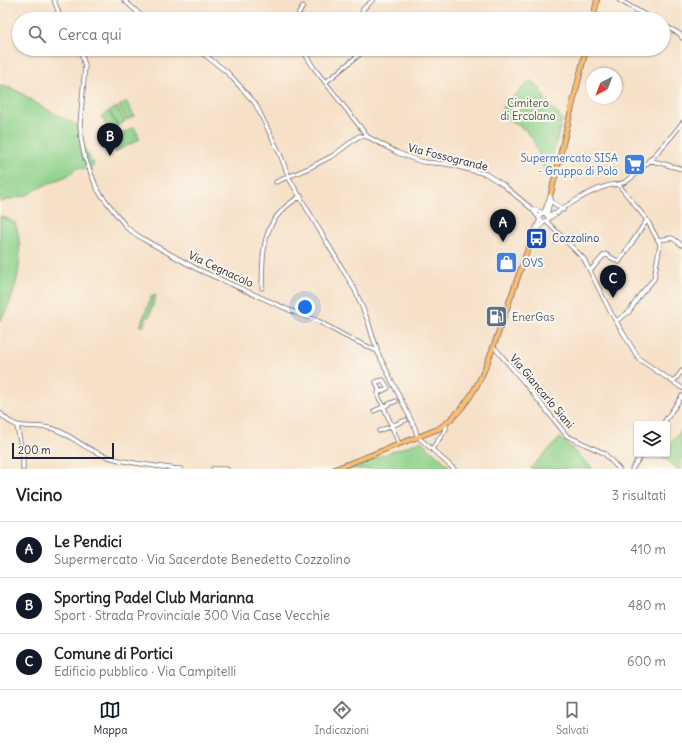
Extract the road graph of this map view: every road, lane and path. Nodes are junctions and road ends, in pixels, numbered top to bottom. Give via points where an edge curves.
1 (54, 0) edge
2 (124, 0) edge
3 (373, 0) edge
4 (597, 0) edge
5 (619, 0) edge
6 (304, 6) dead end
7 (58, 12) edge
8 (137, 12) edge
9 (300, 12) edge
10 (363, 12) edge
11 (594, 12) edge
12 (640, 12) edge
13 (670, 29) edge
14 (682, 38) edge
15 (82, 56) edge
16 (206, 56) edge
17 (307, 56) edge
18 (358, 56) edge
19 (584, 56) edge
20 (326, 82) junction
21 (682, 123) edge
22 (368, 137) junction
23 (649, 160) junction
24 (682, 169) edge
25 (289, 175) junction
26 (276, 182) dead end
27 (618, 184) junction
28 (551, 193) junction
29 (301, 196) junction
30 (551, 200) junction
31 (532, 208) junction
32 (563, 210) junction
33 (546, 217) junction
34 (540, 218) junction
35 (647, 220) junction
36 (533, 236) junction
37 (658, 240) junction
38 (682, 245) edge
39 (590, 271) junction
40 (262, 288) dead end
41 (616, 321) junction
42 (494, 347) junction
43 (376, 351) junction
44 (682, 371) edge
45 (673, 382) junction
46 (682, 388) edge
47 (378, 393) dead end
48 (682, 396) edge
49 (396, 401) dead end
50 (384, 407) junction
51 (374, 411) dead end
52 (0, 413) edge
53 (406, 420) dead end
54 (665, 421) edge
55 (446, 424) junction
56 (17, 426) junction
57 (392, 426) junction
58 (379, 431) dead end
59 (417, 436) junction
60 (399, 444) junction
61 (432, 449) junction
62 (640, 457) edge
63 (23, 469) edge
64 (181, 469) edge
65 (214, 469) edge
66 (227, 469) edge
67 (335, 469) edge
68 (454, 469) edge
69 (619, 469) edge
70 (632, 469) edge

1 - 7 street
2 - 8 street
3 - 10 street
4 - 11 main road
5 - 12 street
6 - 9 street
13 - 14 street
15 - 43 street, Via Cegnacolo via 85,66 80,125 84,155 94,184 127,228 197,269 318,321
16 - 25 street via 227,72 255,103
17 - 20 street, Via Fossogrande
18 - 20 street
19 - 28 main road
20 - 22 street, Via Fossogrande
21 - 23 street
22 - 25 street via 359,136 334,155
22 - 31 street, Via Fossogrande via 414,160 447,164 486,174
23 - 24 street
23 - 27 street via 629,180
25 - 26 street
25 - 29 street
27 - 32 street via 588,194
27 - 35 street
28 - 30 street
28 - 33 street
29 - 40 street via 290,202 272,221 265,242
29 - 43 street via 355,290 368,321
30 - 32 street
30 - 33 street
31 - 33 street
31 - 34 street
32 - 33 street
33 - 34 street
33 - 34 street via 541,214
33 - 36 street
33 - 39 street via 584,259
34 - 36 street
35 - 37 street
35 - 39 street via 619,262 605,254
36 - 42 main road
37 - 38 street via 672,238
37 - 41 street via 660,244 654,279 629,312
39 - 41 street
41 - 45 street via 639,359
42 - 55 main road via 472,394
42 - 69 street, Via Giancarlo Siani via 567,436 604,453
43 - 59 street
44 - 45 street
45 - 46 street
47 - 50 street
48 - 54 street
49 - 50 street
50 - 51 street
50 - 57 street
52 - 56 street
53 - 57 street
55 - 59 main road
55 - 61 street via 446,429
56 - 63 street
56 - 64 street via 52,429 75,439 94,452 112,458
57 - 58 street
57 - 60 street
59 - 60 main road
59 - 61 street
60 - 67 main road
61 - 68 street
62 - 70 street
65 - 66 street

